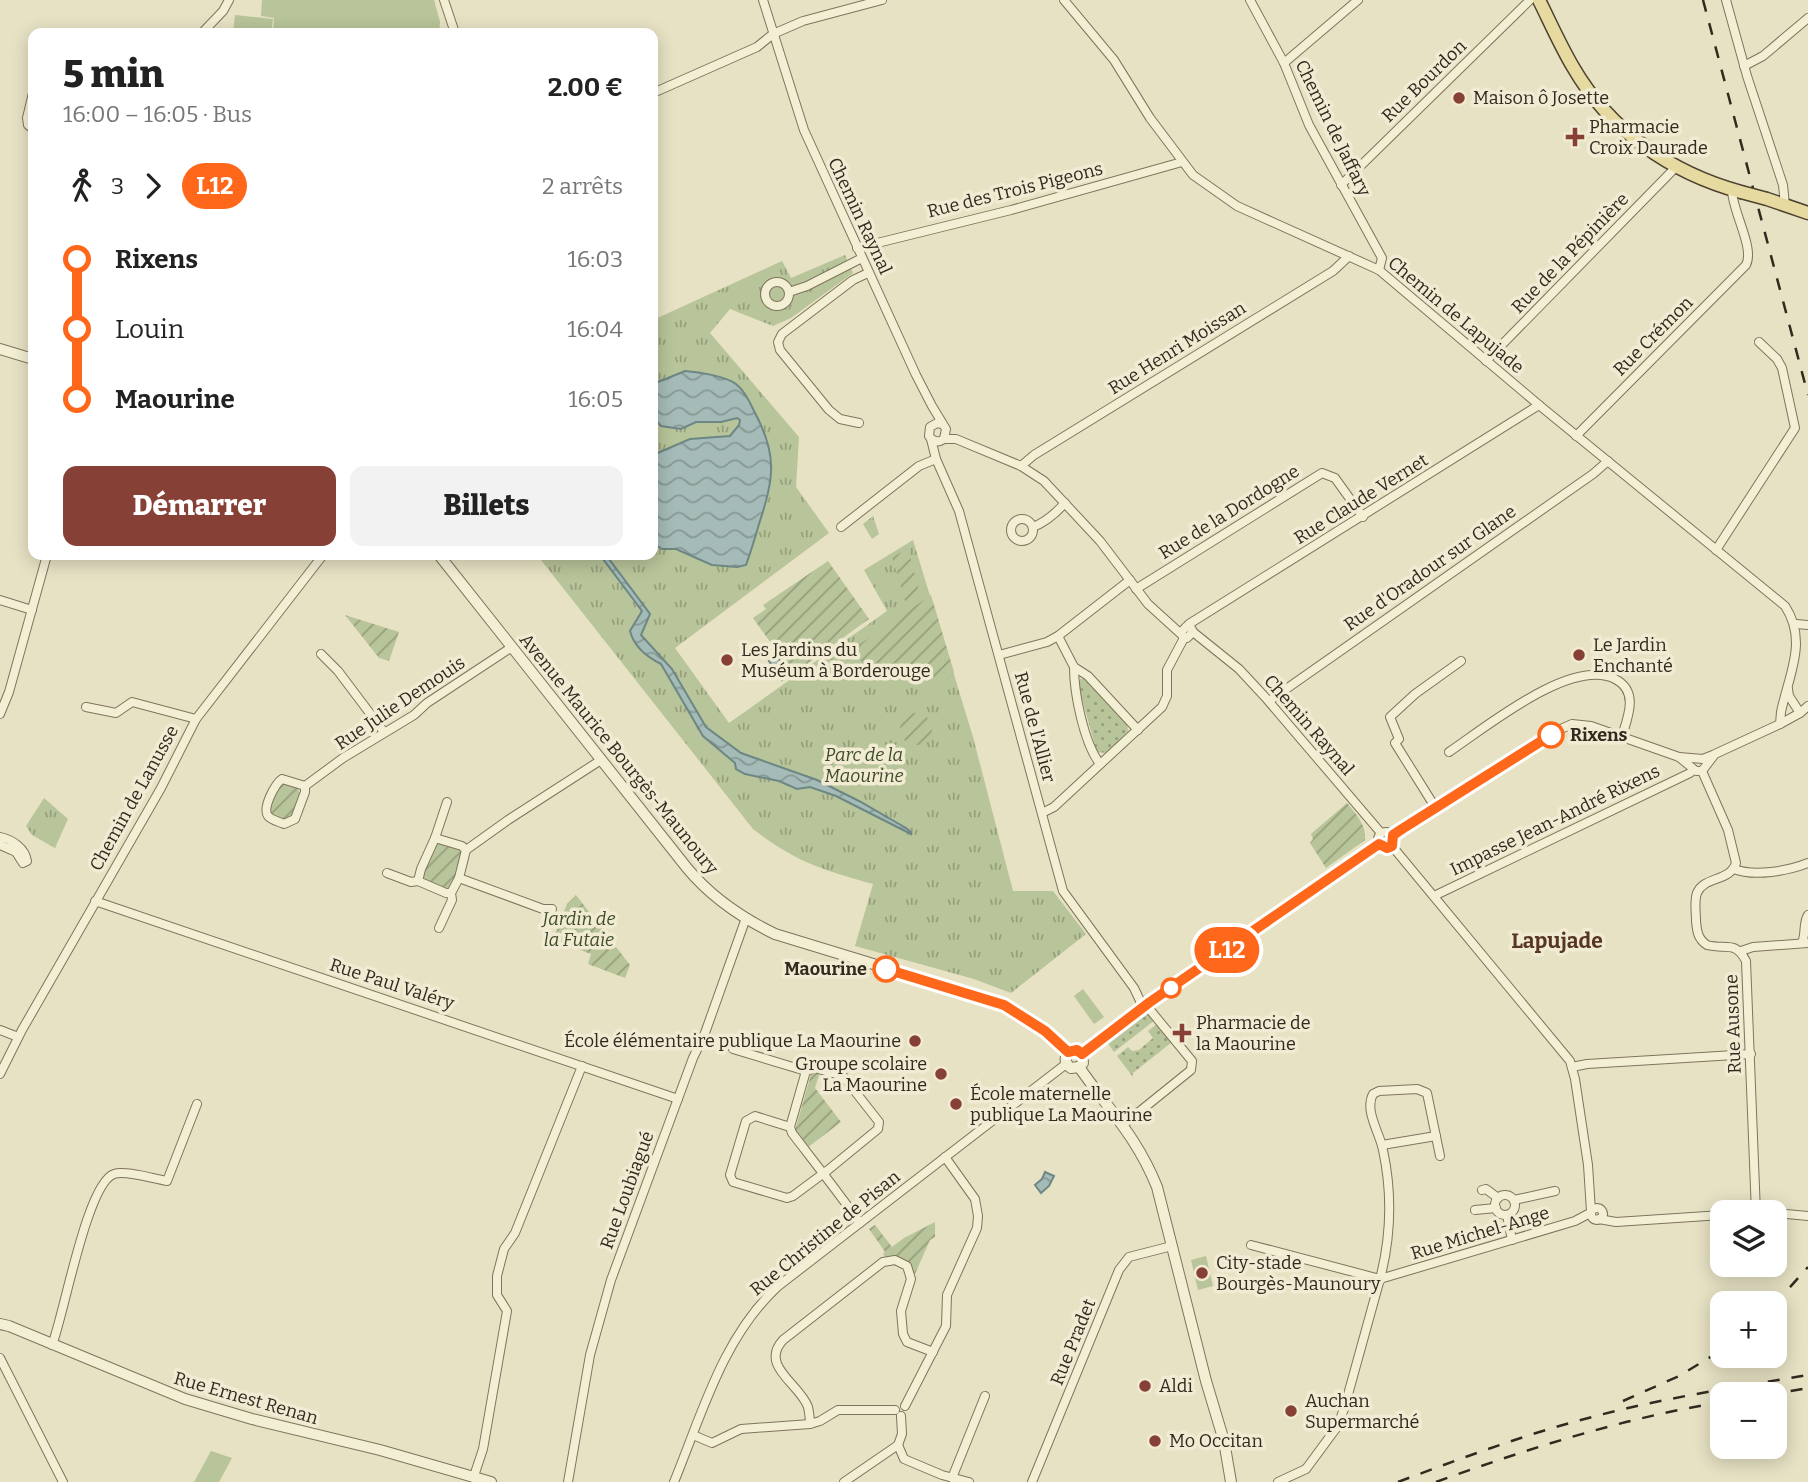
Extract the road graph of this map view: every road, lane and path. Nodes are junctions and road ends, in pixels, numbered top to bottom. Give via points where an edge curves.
1 (229, 0) edge
2 (443, 0) edge
3 (763, 0) edge
4 (882, 0) edge
5 (1064, 0) edge
6 (1250, 0) edge
7 (1358, 0) edge
8 (1530, 0) edge
9 (1539, 0) edge
10 (1726, 0) edge
11 (1808, 18) edge
12 (207, 28) edge
13 (454, 28) edge
14 (774, 34) junction
15 (1284, 63) junction
16 (1747, 65) junction
17 (658, 91) edge
18 (1182, 162) junction
19 (1676, 167) junction
20 (1341, 185) junction
21 (1736, 191) junction
22 (1775, 202) junction
23 (1808, 213) edge
24 (857, 248) junction
25 (1349, 257) junction
26 (862, 258) junction
27 (1379, 270) junction
28 (868, 273) junction
29 (789, 292) dead end
30 (1759, 342) dead end
31 (0, 349) edge
32 (28, 357) edge
33 (1486, 361) junction
34 (1539, 405) junction
35 (932, 407) junction
36 (859, 423) dead end
37 (932, 425) junction
38 (944, 426) junction
39 (1576, 436) junction
40 (931, 439) junction
41 (943, 440) junction
42 (964, 442) junction
43 (936, 459) junction
44 (1608, 461) junction
45 (1021, 466) junction
46 (1065, 503) junction
47 (1363, 517) junction
48 (841, 527) dead end
49 (1033, 527) dead end
50 (1716, 550) junction
51 (46, 560) edge
52 (319, 560) edge
53 (443, 560) edge
54 (1130, 580) junction
55 (1136, 589) junction
56 (0, 600) edge
57 (32, 610) junction
58 (1796, 624) junction
59 (1808, 625) edge
60 (1187, 632) junction
61 (1058, 636) junction
62 (512, 647) junction
63 (321, 654) dead end
64 (999, 655) junction
65 (1461, 661) dead end
66 (1074, 667) junction
67 (1788, 688) junction
68 (1269, 701) junction
69 (1808, 706) edge
70 (86, 707) dead end
71 (0, 714) edge
72 (1804, 714) edge
73 (196, 719) junction
74 (1780, 724) junction
75 (1138, 730) junction
76 (384, 732) junction
77 (1622, 736) junction
78 (1449, 752) dead end
79 (601, 760) junction
80 (1100, 764) junction
81 (1698, 765) junction
82 (305, 786) junction
83 (447, 802) dead end
84 (1436, 807) junction
85 (1042, 813) junction
86 (1381, 833) junction
87 (1393, 835) junction
88 (0, 837) edge
89 (435, 838) junction
90 (1379, 844) junction
91 (0, 845) edge
92 (1392, 846) junction
93 (466, 850) junction
94 (1808, 863) edge
95 (1734, 869) junction
96 (387, 873) dead end
97 (459, 878) junction
98 (418, 881) junction
99 (451, 893) junction
100 (1434, 896) junction
101 (95, 901) junction
102 (552, 909) dead end
103 (1808, 915) edge
104 (746, 918) junction
105 (439, 928) dead end
106 (1805, 943) edge
107 (1741, 951) junction
108 (1146, 1005) junction
109 (0, 1030) edge
110 (18, 1037) junction
111 (733, 1049) dead end
112 (1068, 1052) junction
113 (1082, 1054) junction
114 (1751, 1054) junction
115 (1066, 1063) junction
116 (582, 1066) junction
117 (1079, 1067) junction
118 (1572, 1068) junction
119 (808, 1070) junction
120 (0, 1074) edge
121 (678, 1099) junction
122 (197, 1104) dead end
123 (1124, 1124) junction
124 (790, 1127) junction
125 (1436, 1136) junction
126 (1382, 1145) junction
127 (1440, 1156) dead end
128 (945, 1157) junction
129 (823, 1174) junction
130 (1482, 1190) dead end
131 (1555, 1191) dead end
132 (1498, 1198) junction
133 (1514, 1200) junction
134 (1756, 1200) edge
135 (1496, 1208) junction
136 (1475, 1210) dead end
137 (1596, 1214) junction
138 (1787, 1214) edge
139 (1507, 1215) junction
140 (1710, 1216) edge
141 (1808, 1216) edge
142 (860, 1223) junction
143 (1512, 1240) junction
144 (1251, 1245) dead end
145 (1172, 1246) junction
146 (1380, 1279) junction
147 (0, 1324) edge
148 (52, 1345) junction
149 (933, 1352) junction
150 (0, 1358) edge
151 (985, 1396) dead end
152 (898, 1413) junction
153 (810, 1424) junction
154 (693, 1435) junction
155 (898, 1446) junction
156 (474, 1476) junction
157 (952, 1478) junction
158 (63, 1482) edge
159 (491, 1482) edge
160 (568, 1482) edge
161 (674, 1482) edge
162 (844, 1482) edge
163 (969, 1482) edge
164 (1032, 1482) edge
165 (1231, 1482) edge
166 (1279, 1482) edge

1 - 12 street
2 - 13 street
3 - 14 street
4 - 14 street via 803,21
5 - 18 street, Chemin de Lapujade via 1114,60
6 - 15 street, Chemin de Jaffary
7 - 15 street
8 - 20 street, Rue Bourdon
9 - 19 main road via 1594,99 1636,141
10 - 16 street
11 - 16 street
14 - 17 street via 757,47
14 - 24 street, Chemin Raynal via 804,130
15 - 20 street, Chemin de Jaffary
16 - 22 street via 1783,185
18 - 24 street, Rue des Trois Pigeons
18 - 25 street, Chemin de Lapujade via 1200,181 1237,206
19 - 21 main road
19 - 33 street, Rue de la Pépinière
20 - 27 street, Chemin de Jaffary via 1382,258
21 - 22 main road, bridge
21 - 39 street, Rue Crémon via 1732,200 1749,257 1746,265
22 - 23 main road
24 - 26 street, Chemin Raynal
25 - 27 street, Chemin de Lapujade
25 - 45 street, Rue Henri Moissan
26 - 28 street, Chemin Raynal
26 - 29 street
27 - 33 street, Chemin de Lapujade
28 - 35 street, Chemin Raynal
28 - 36 street via 782,334 778,342 829,410
30 - 50 street via 1782,368 1795,428
31 - 32 street
33 - 34 street, Chemin de Lapujade
34 - 39 street, Chemin de Lapujade
34 - 47 street, Rue Claude Vernet
35 - 37 street, Chemin Raynal
35 - 38 street, Chemin Raynal
37 - 38 street
37 - 40 street
38 - 41 street
38 - 42 street, Chemin Raynal
39 - 44 street, Chemin de Lapujade
40 - 41 street
40 - 43 street, Rue de l'Allier
41 - 42 street, Chemin Raynal
41 - 43 street
42 - 45 street, Chemin Raynal
43 - 48 street via 919,466
43 - 64 street, Rue de l'Allier via 959,511
44 - 50 street, Chemin de Lapujade
44 - 68 street, Rue d'Oradour sur Glane
45 - 46 street, Chemin Raynal
46 - 49 street
46 - 54 street, Chemin Raynal
47 - 55 street, Rue de la Dordogne via 1335,478 1322,473
47 - 60 street, Rue Claude Vernet via 1201,618
50 - 58 street, Chemin de Lapujade via 1784,606
51 - 57 street
52 - 73 street, Chemin de Lanusse
53 - 62 street, Avenue Maurice Bourgès-Maunoury
54 - 55 street, Chemin Raynal
54 - 61 street
55 - 60 street, Chemin Raynal via 1167,622
56 - 57 street
57 - 71 street
58 - 59 street
58 - 67 street via 1798,641
60 - 68 street, Chemin Raynal via 1239,669
60 - 75 street, Rue Claude Vernet via 1167,670 1165,702
61 - 64 street
61 - 66 street
62 - 76 street, Rue Julie Demouis
62 - 79 street, Avenue Maurice Bourgès-Maunoury
63 - 76 street
64 - 85 street, Rue de l'Allier
65 - 84 street via 1390,717 1399,739 1395,743
66 - 75 street
66 - 80 street via 1074,685 1092,751
67 - 72 street
67 - 74 street
68 - 86 street, Chemin Raynal
69 - 72 street
70 - 73 street via 116,713 132,702
72 - 74 street, Impasse Jean-André Rixens
73 - 101 street, Chemin de Lanusse
74 - 81 street, Impasse Jean-André Rixens
75 - 80 street, Rue Claude Vernet
76 - 82 street, Rue Julie Demouis
77 - 78 street via 1631,708 1628,692 1614,678 1589,675 1550,686
77 - 81 street
77 - 84 street via 1572,724
79 - 93 street
79 - 104 street, Avenue Maurice Bourgès-Maunoury via 692,874
80 - 85 street, Rue Claude Vernet
81 - 95 street via 1728,830 1736,856
81 - 100 street, Impasse Jean-André Rixens
82 - 82 street via 287,779 277,783 267,807 269,818 284,824 295,818
83 - 89 street
84 - 87 street
85 - 108 street, Rue de l'Allier via 1063,891
86 - 87 street
86 - 90 street
87 - 92 street
88 - 91 street via 16,844 27,861 23,863 16,852
89 - 93 street
89 - 98 street
90 - 92 street
90 - 108 street
92 - 100 street
93 - 97 street
94 - 95 street via 1788,871
95 - 107 street, Rue Ausone via 1698,890 1697,932 1707,945
96 - 98 street
97 - 99 street
97 - 102 street
98 - 99 street
99 - 105 street
100 - 118 street via 1563,1051
101 - 110 street, Chemin de Lanusse
101 - 116 street, Rue Paul Valéry
103 - 106 street
104 - 112 street, Avenue Maurice Bourgès-Maunoury via 795,942 1004,1005
104 - 121 street, Rue Loubiagué
106 - 107 street
107 - 114 street, Rue Ausone via 1746,961
108 - 113 street
108 - 123 street, Rue de l'Allier via 1193,1065
109 - 110 street
110 - 120 street, Chemin de Lanusse
111 - 119 street
112 - 113 street
112 - 115 street
113 - 117 street
114 - 118 street
114 - 134 street, Rue Ausone
115 - 117 street
115 - 128 street, Rue Christine de Pisan
116 - 121 street, Rue Paul Valéry
116 - 156 street via 504,1249 495,1288 507,1311 504,1336
117 - 123 street
118 - 137 street
119 - 124 street
119 - 129 street via 843,1076 879,1122 878,1129
121 - 160 street, Rue Loubiagué via 611,1280 590,1355
122 - 148 street via 167,1181 119,1172 102,1183 82,1233
123 - 145 street via 1154,1178
124 - 129 street
124 - 129 street via 754,1116 746,1121 730,1175 733,1182 788,1198
125 - 126 street
125 - 126 street via 1427,1093 1417,1089 1379,1091 1370,1103
125 - 127 street
126 - 146 street via 1390,1199
128 - 142 street, Rue Christine de Pisan
128 - 149 street via 975,1199 978,1216 976,1233 947,1295 946,1326
129 - 142 street
130 - 132 street
131 - 133 street
132 - 133 street via 1507,1195
132 - 135 street
133 - 139 street via 1515,1208
135 - 136 street
135 - 139 street
137 - 140 street via 1616,1222
137 - 143 street, Rue Michel-Ange
138 - 141 street
139 - 143 street
142 - 154 street, Rue Christine de Pisan via 755,1309 729,1347
143 - 146 street, Rue Michel-Ange
144 - 146 street
145 - 164 street, Rue Pradet via 1129,1256 1119,1270
145 - 165 street
146 - 166 street via 1337,1427 1306,1469
147 - 148 street, Rue Ernest Renan
148 - 156 street, Rue Ernest Renan via 198,1403
149 - 152 street via 906,1412
149 - 153 street via 907,1342 903,1334 902,1305 912,1279 907,1266 895,1260 883,1262 783,1340 776,1351 776,1363 807,1405
150 - 158 street
151 - 157 street
152 - 153 street via 838,1410
152 - 155 street via 902,1434
153 - 154 street via 741,1429 712,1443
154 - 161 street, Rue Christine de Pisan
155 - 157 street via 904,1459
155 - 162 street
156 - 159 street, Rue Ernest Renan
157 - 163 street

